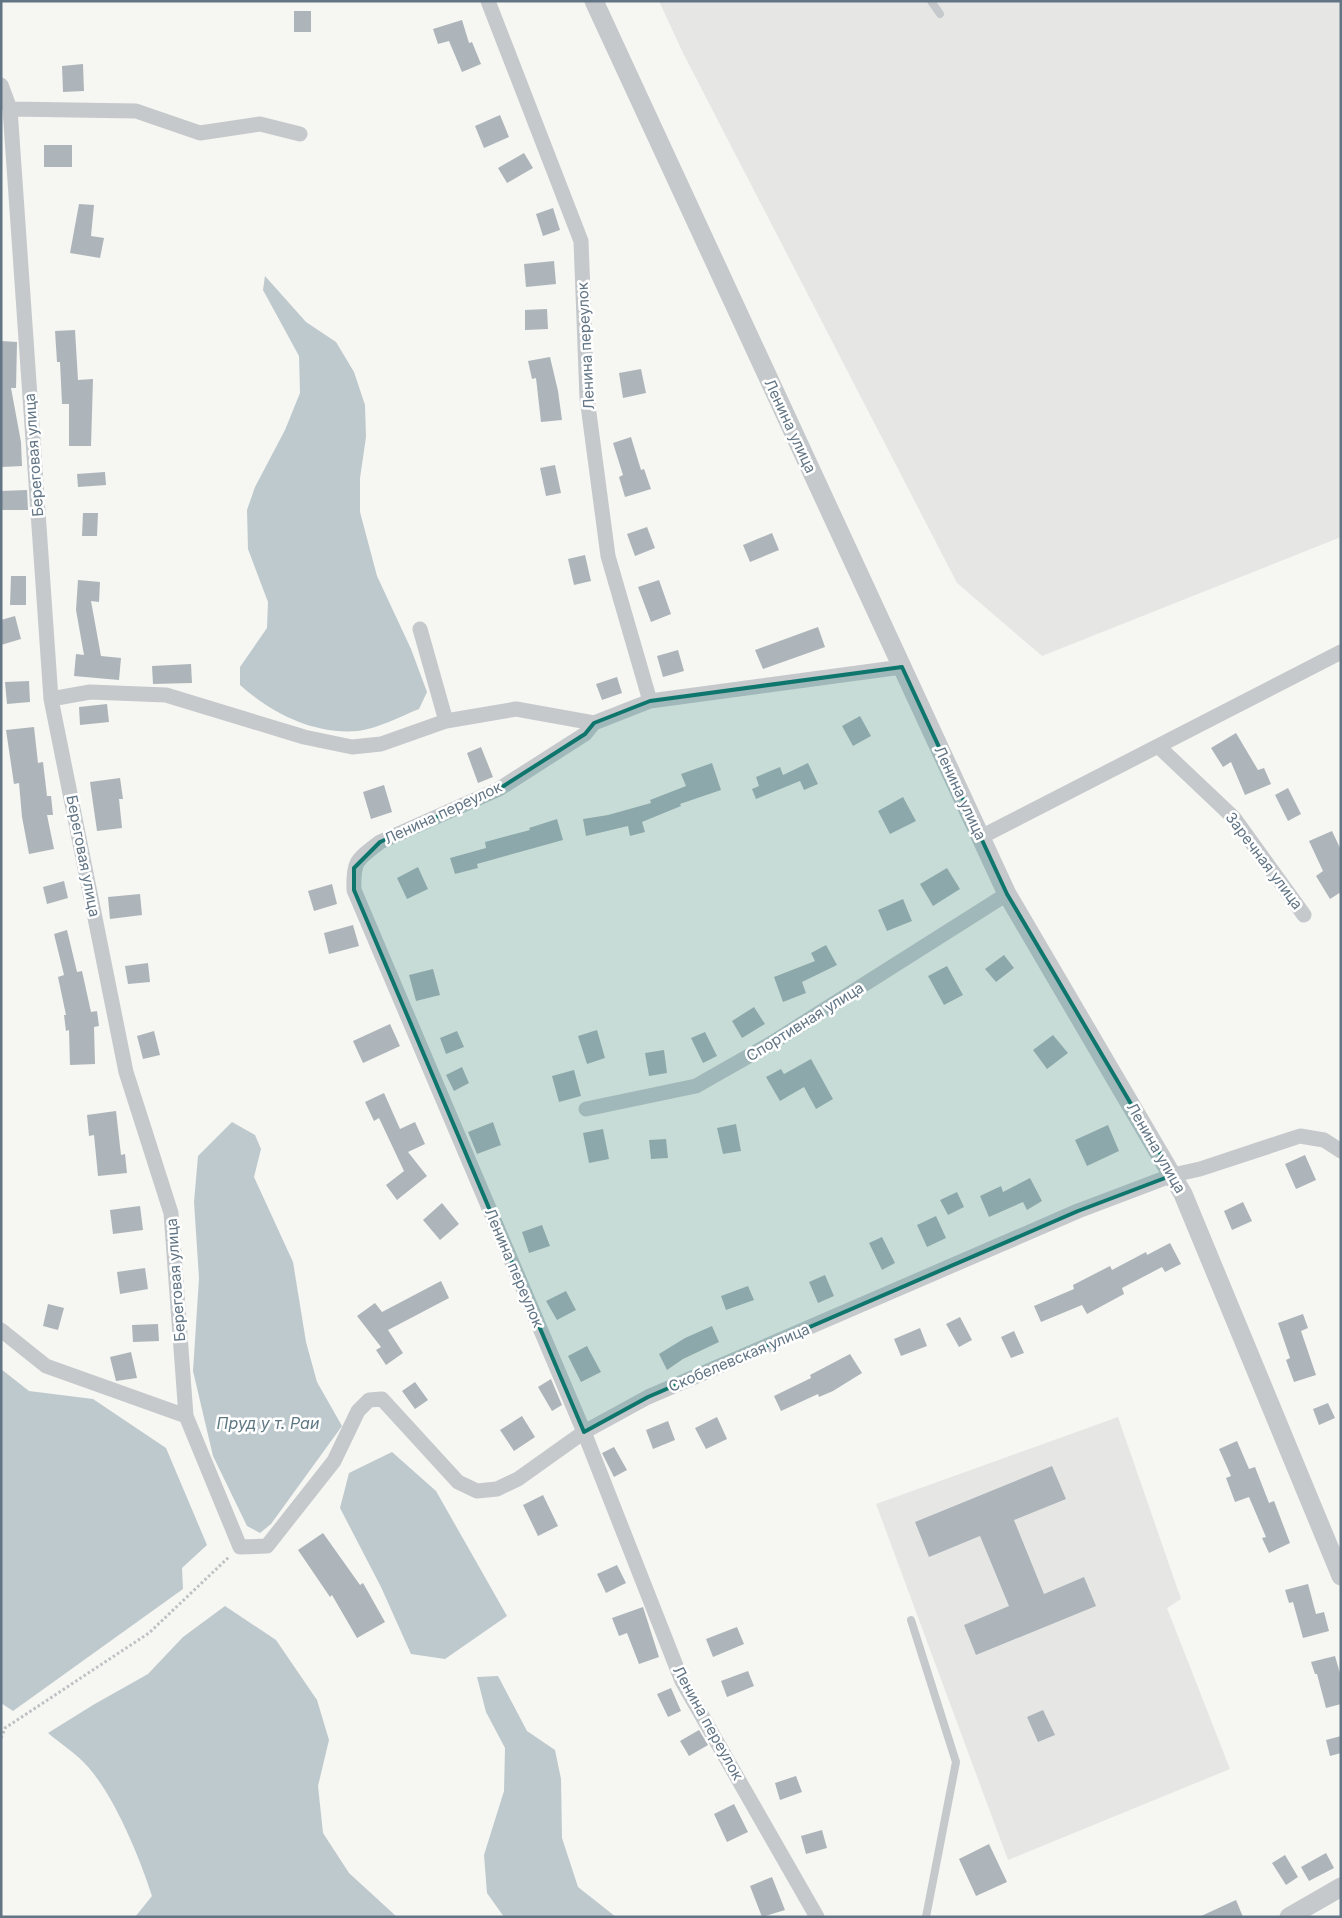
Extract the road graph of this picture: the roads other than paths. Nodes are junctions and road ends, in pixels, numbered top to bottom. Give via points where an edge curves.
1 (488, 1) edge
2 (594, 1) edge
3 (931, 1) edge
4 (940, 14) dead end
5 (1, 85) edge
6 (10, 109) junction
7 (300, 134) dead end
8 (420, 629) dead end
9 (1341, 652) edge
10 (902, 667) junction
11 (51, 699) junction
12 (650, 701) junction
13 (446, 721) junction
14 (594, 723) junction
15 (1158, 746) junction
16 (981, 837) junction
17 (1007, 894) junction
18 (1304, 915) dead end
19 (586, 1109) dead end
20 (1341, 1152) edge
21 (1173, 1175) junction
22 (1, 1330) edge
23 (186, 1416) junction
24 (584, 1432) junction
25 (240, 1547) joint
26 (1341, 1576) edge
27 (912, 1620) dead end
28 (1341, 1887) edge
29 (817, 1917) edge
30 (926, 1917) edge
31 (1289, 1917) edge

1 - 12 street, Ленина переулок via 581,241 586,398 608,556
2 - 10 street, Ленина улица
3 - 4 lane
5 - 6 street, Береговая улица
6 - 7 street via 136,111 200,133 260,124
6 - 11 street, Береговая улица
8 - 13 street
9 - 15 street
10 - 12 street
10 - 16 street, Ленина улица
11 - 13 street via 90,692 166,695 304,737 352,747 381,744
11 - 23 street, Береговая улица via 126,1072 171,1213
12 - 14 street
13 - 14 street via 516,709
14 - 24 street, Ленина переулок via 585,734 499,789 380,842 363,855 354,868 354,890
15 - 16 street
15 - 18 street, Заречная улица via 1234,818
16 - 17 street, Ленина улица
17 - 19 street, Спортивная улица via 770,1044 696,1086
17 - 21 street, Ленина улица
20 - 21 street, Скобелевская улица via 1324,1140 1300,1136
21 - 24 street, Скобелевская улица via 1078,1211 657,1394
21 - 26 street, Ленина улица
22 - 23 street via 46,1366
23 - 25 street, Береговая улица
24 - 25 street, Скобелевская улица via 518,1479 497,1490 477,1491 458,1482 382,1399 369,1400 358,1411 334,1461 267,1546
24 - 29 street, Ленина переулок via 682,1681
27 - 30 lane via 956,1762
28 - 31 street

